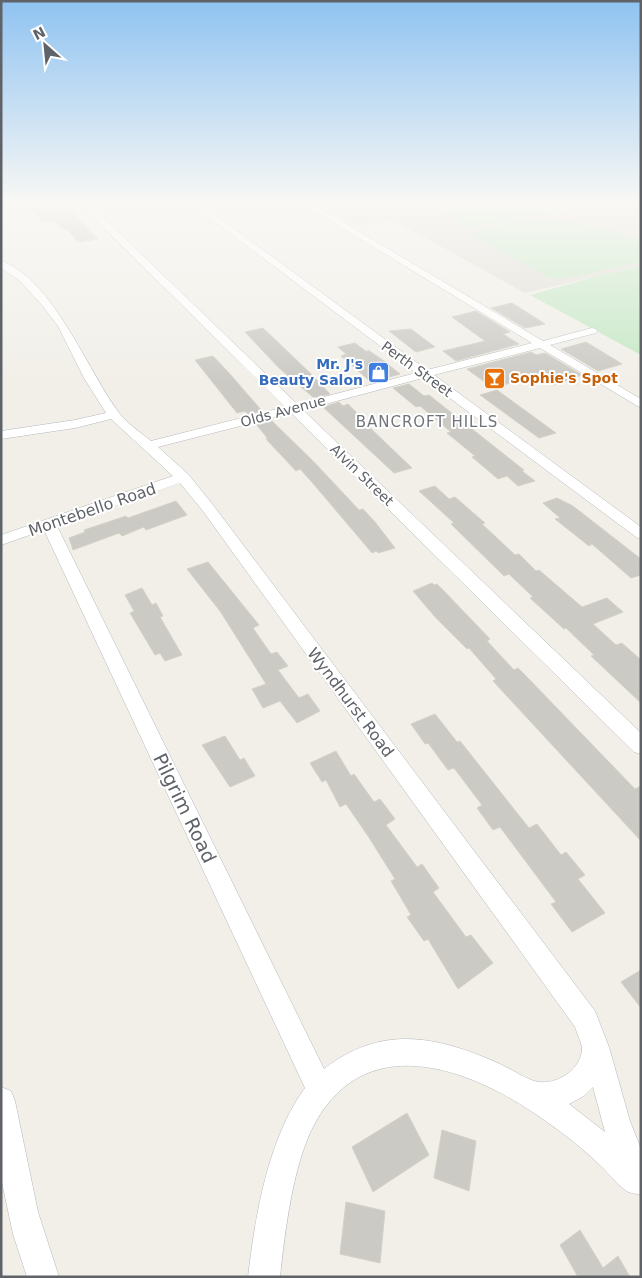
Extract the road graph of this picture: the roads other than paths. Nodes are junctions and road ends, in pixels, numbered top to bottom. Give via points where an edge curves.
1 (144, 263) edge
2 (274, 263) edge
3 (404, 263) edge
4 (1, 264) edge
5 (592, 331) dead end
6 (540, 344) junction
7 (424, 374) junction
8 (641, 404) edge
9 (293, 408) junction
10 (114, 415) junction
11 (1, 435) edge
12 (148, 446) junction
13 (183, 477) junction
14 (49, 524) junction
15 (641, 534) edge
16 (1, 540) edge
17 (641, 746) edge
18 (596, 1047) junction
19 (321, 1092) junction
20 (528, 1095) junction
21 (1, 1101) edge
22 (641, 1180) edge
23 (641, 1186) edge
24 (43, 1277) edge
25 (264, 1277) edge

1 - 9 street, Alvin Street
2 - 7 street, Perth Street
3 - 6 street
4 - 10 street, Wyndhurst Road via 22,278 63,326
5 - 6 street, Olds Avenue
6 - 7 street, Olds Avenue
6 - 8 street
7 - 9 street, Olds Avenue
7 - 15 street, Perth Street
9 - 12 street, Olds Avenue
9 - 17 street, Alvin Street
10 - 11 street
10 - 12 street, Wyndhurst Road
12 - 13 street, Wyndhurst Road
13 - 14 street, Montebello Road
13 - 18 street, Wyndhurst Road via 573,1002 586,1020
14 - 16 street, Montebello Road
14 - 19 street, Pilgrim Road
18 - 20 street via 587,1074 566,1092
18 - 22 street, Wyndhurst Road via 624,1146
19 - 20 street via 345,1070 365,1059 390,1052 440,1056 462,1062
19 - 25 street via 302,1118 290,1145
20 - 23 street via 593,1138
21 - 24 street via 22,1210

